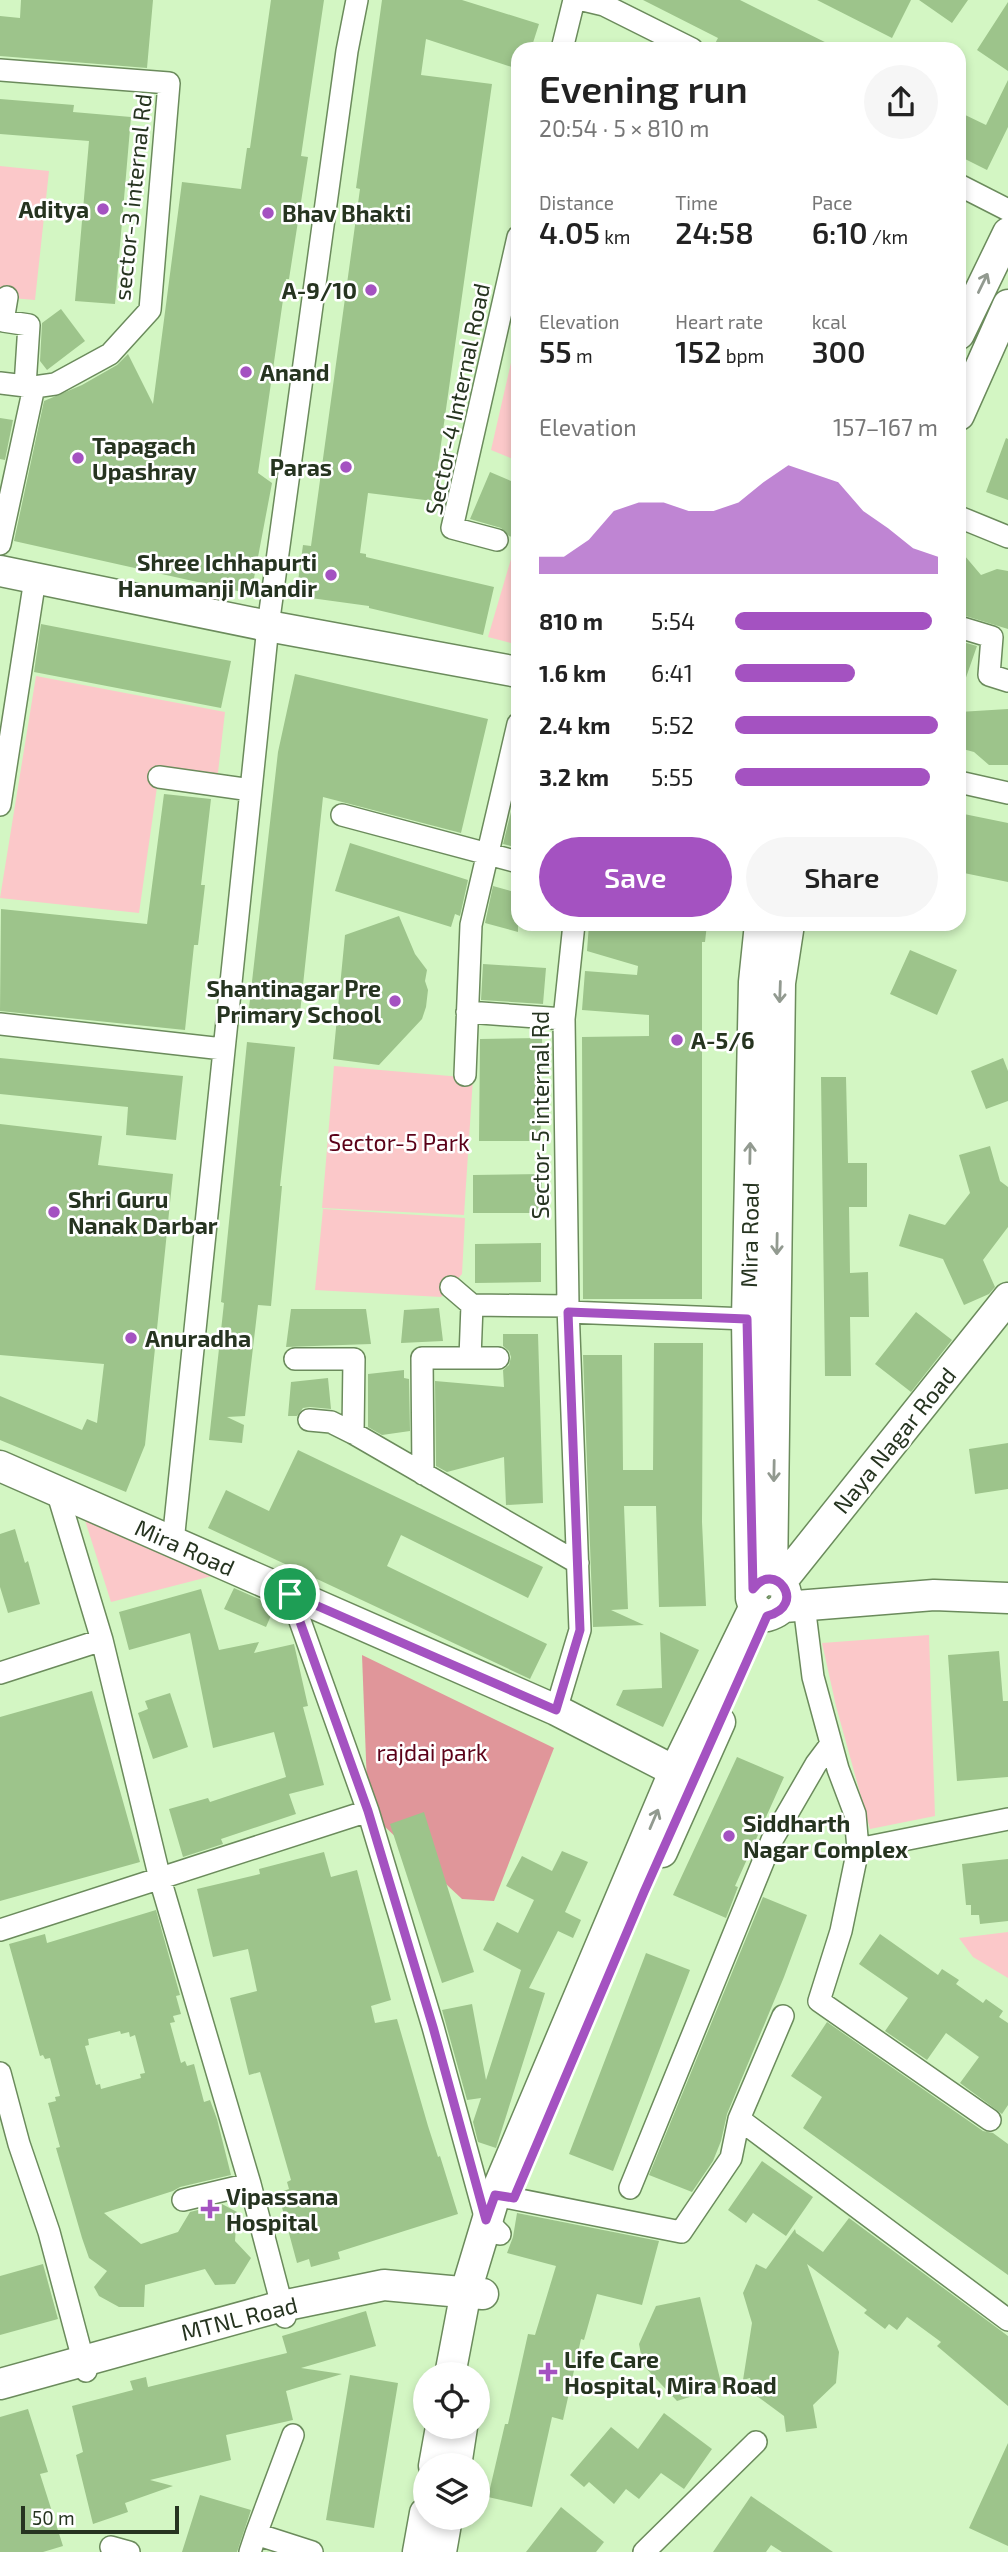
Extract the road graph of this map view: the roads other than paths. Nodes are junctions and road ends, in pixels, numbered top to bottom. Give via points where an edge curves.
1 (357, 0) edge
2 (574, 0) edge
3 (583, 0) edge
4 (564, 42) edge
5 (678, 42) edge
6 (0, 70) edge
7 (966, 189) edge
8 (1008, 210) edge
9 (1008, 233) edge
10 (511, 292) edge
11 (6, 297) dead end
12 (1008, 304) edge
13 (966, 320) edge
14 (1000, 338) edge
15 (0, 383) edge
16 (29, 386) junction
17 (966, 402) edge
18 (966, 520) edge
19 (1008, 537) edge
20 (497, 540) dead end
21 (0, 544) edge
22 (0, 571) edge
23 (35, 579) junction
24 (268, 626) junction
25 (966, 629) edge
26 (511, 671) edge
27 (1008, 681) edge
28 (511, 753) edge
29 (159, 778) dead end
30 (966, 784) edge
31 (251, 790) junction
32 (1008, 793) edge
33 (0, 805) edge
34 (342, 815) dead end
35 (487, 853) junction
36 (511, 860) edge
37 (573, 931) edge
38 (759, 931) edge
39 (788, 931) edge
40 (467, 1012) junction
41 (564, 1019) junction
42 (0, 1024) edge
43 (223, 1049) junction
44 (465, 1075) dead end
45 (451, 1287) dead end
46 (1008, 1298) edge
47 (472, 1305) junction
48 (568, 1309) junction
49 (747, 1319) junction
50 (470, 1358) junction
51 (498, 1358) dead end
52 (295, 1359) dead end
53 (309, 1420) dead end
54 (353, 1433) junction
55 (0, 1466) edge
56 (423, 1474) junction
57 (57, 1491) junction
58 (173, 1542) junction
59 (578, 1563) junction
60 (290, 1594) junction
61 (774, 1598) junction
62 (1008, 1598) edge
63 (103, 1640) junction
64 (0, 1673) edge
65 (556, 1710) junction
66 (831, 1744) junction
67 (684, 1776) junction
68 (368, 1811) junction
69 (1008, 1819) edge
70 (858, 1849) junction
71 (160, 1879) junction
72 (0, 1930) edge
73 (783, 2016) dead end
74 (0, 2073) edge
75 (738, 2119) junction
76 (990, 2120) dead end
77 (9, 2147) edge
78 (250, 2184) junction
79 (630, 2188) dead end
80 (183, 2200) dead end
81 (499, 2212) junction
82 (473, 2300) junction
83 (284, 2311) junction
84 (1008, 2320) edge
85 (454, 2362) edge
86 (471, 2362) edge
87 (84, 2365) junction
88 (0, 2384) edge
89 (0, 2396) edge
90 (293, 2435) dead end
91 (756, 2442) dead end
92 (422, 2530) edge
93 (445, 2530) edge
94 (253, 2543) edge
95 (312, 2552) edge
96 (418, 2552) edge
97 (441, 2552) edge
98 (644, 2552) edge

1 - 24 street
2 - 4 street
3 - 5 street via 604,5
6 - 16 street, sector-3 internal Rd via 170,83 150,310 110,354 55,384
7 - 8 street
13 -> 9 main road
10 - 20 street, Sector-4 Internal Road via 452,528
11 - 16 street via 3,320 29,326
12 - 14 main road
14 - 17 main road
15 - 16 street, sector-3 internal Rd
16 - 21 street
18 - 19 street
22 - 23 main road
23 - 24 main road
23 - 33 street
24 - 26 main road
24 - 31 street
25 - 27 street via 992,637 989,675
28 - 35 street
29 - 31 street
30 - 32 street
31 - 43 street
34 - 35 street
35 - 36 street
35 - 40 street via 471,925
37 - 41 street, Sector-5 internal Rd
49 -> 38 main road, Mira Road via 754,982
39 -> 61 main road, Mira Road via 780,983
40 - 41 street
40 - 44 street
41 - 48 street, Sector-5 internal Rd
42 - 43 street
43 - 58 street
45 - 47 street
46 - 61 main road, Naya Nagar Road
47 - 48 street
47 - 50 street
48 - 49 street
48 - 59 street, Sector-5 internal Rd
49 - 61 main road, Mira Road
50 - 51 street
50 - 56 street via 422,1358
52 - 54 street via 354,1359
53 - 54 street via 331,1422
54 - 56 street
55 - 57 main road, Mira Road
56 - 59 street
57 - 58 main road, Mira Road
57 - 63 street
58 - 60 main road, Mira Road
59 - 65 street, Sector-5 internal Rd via 580,1630
60 - 65 main road, Mira Road
60 - 68 street
61 - 62 main road
61 - 66 street via 813,1677
61 - 67 main road, Mira Road
63 - 64 street
63 - 71 street
65 - 67 main road, Mira Road
66 - 70 street via 855,1814
66 - 79 street via 772,1840
67 - 81 main road, Mira Road via 644,1892
68 - 71 street
68 - 81 street via 433,2027
69 - 70 street
70 - 76 street via 841,1931 819,2001
71 - 72 street
71 - 78 street
73 - 75 street
74 - 77 street
75 - 81 street via 731,2158 681,2232
75 - 84 street
77 - 87 street via 49,2232
78 - 80 street
78 - 83 street
81 - 82 main road, Mira Road
82 - 83 main road, MTNL Road via 374,2298
82 - 85 main road, Mira Road
82 - 86 main road, Mira Road
83 - 87 main road, MTNL Road
87 - 88 main road, MTNL Road
87 - 89 main road, MTNL Road
90 - 94 street
91 - 98 street
92 - 96 main road
93 - 97 main road
94 - 95 street

